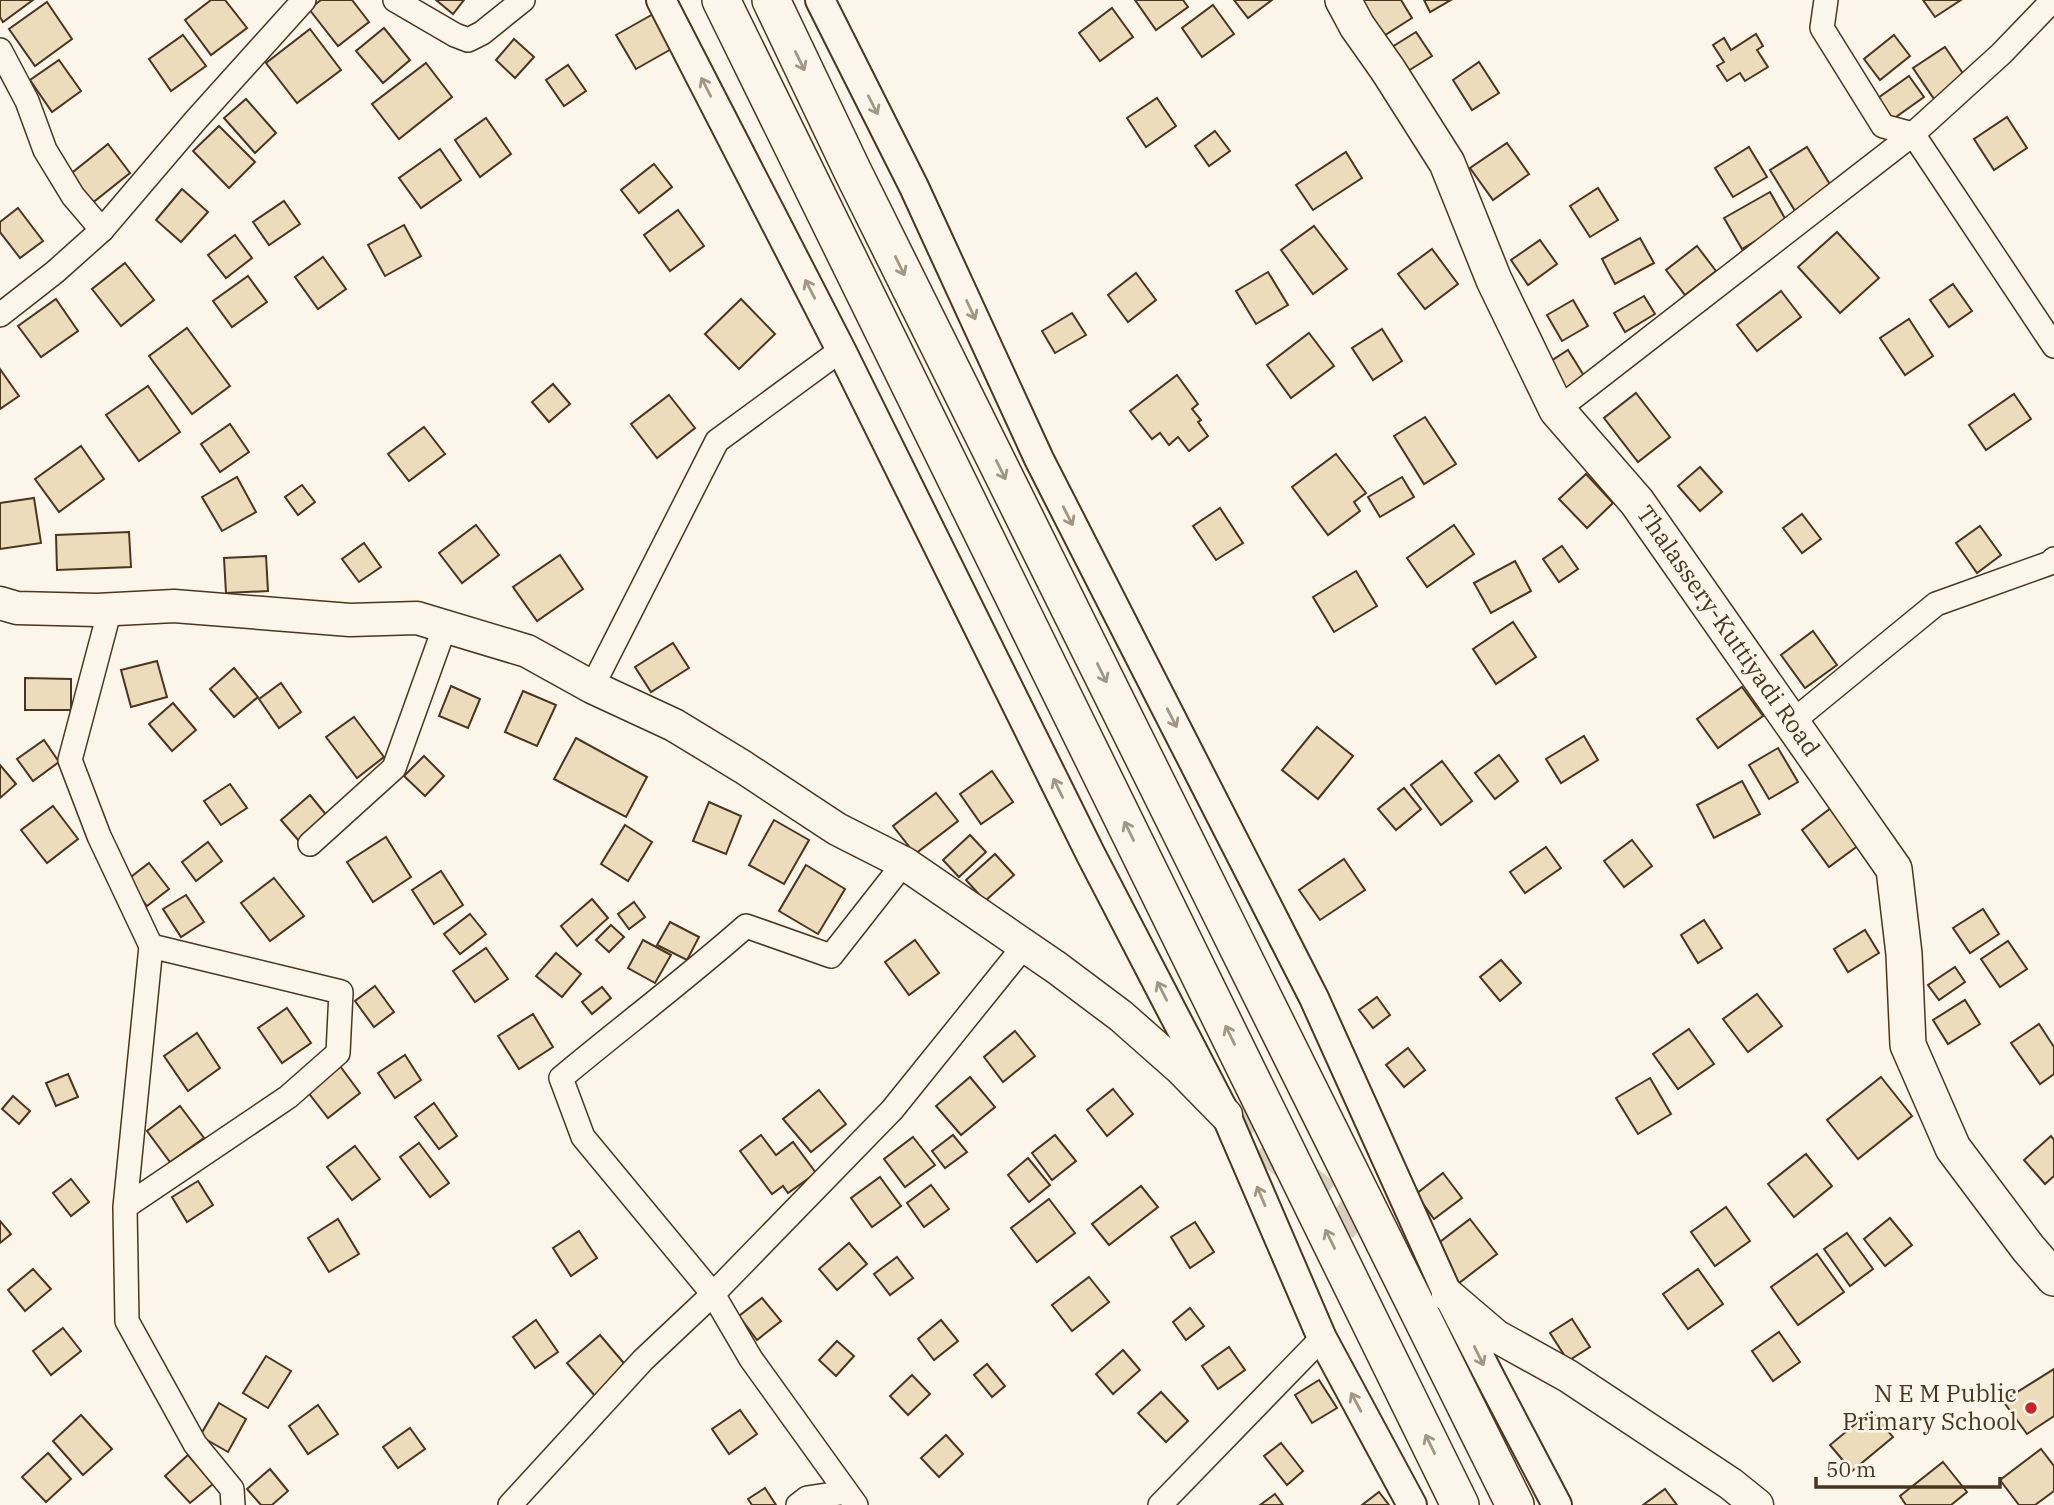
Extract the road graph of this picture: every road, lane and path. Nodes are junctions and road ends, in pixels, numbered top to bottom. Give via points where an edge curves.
1 (304, 0) edge
2 (395, 0) edge
3 (523, 0) edge
4 (661, 0) edge
5 (720, 0) edge
6 (771, 0) edge
7 (820, 0) edge
8 (1343, 0) edge
9 (1826, 0) edge
10 (2053, 0) edge
11 (0, 50) edge
12 (1913, 134) junction
13 (102, 230) junction
14 (0, 315) edge
15 (2054, 346) edge
16 (841, 350) junction
17 (1557, 410) junction
18 (2054, 559) edge
19 (0, 603) edge
20 (110, 610) junction
21 (445, 626) junction
22 (592, 687) junction
23 (1792, 722) junction
24 (310, 844) dead end
25 (904, 863) junction
26 (1025, 945) junction
27 (151, 946) junction
28 (1226, 1115) junction
29 (125, 1207) junction
30 (2054, 1278) edge
31 (713, 1294) junction
32 (1448, 1295) junction
33 (1322, 1338) junction
34 (851, 1499) edge
35 (233, 1505) edge
36 (510, 1505) edge
37 (798, 1505) edge
38 (1160, 1505) edge
39 (1412, 1505) edge
40 (1460, 1505) edge
41 (1515, 1505) edge
42 (1558, 1505) edge
43 (1757, 1505) edge

1 - 13 street
2 - 3 street via 468,40
16 -> 4 street
40 -> 5 highway
6 -> 41 highway
7 -> 32 street via 914,187 1039,459 1314,998
8 - 17 main road, Thalassery-Kuttiyadi Road via 1447,163 1494,280
9 - 12 street via 1822,27 1883,126
10 - 12 street
11 - 13 street via 27,101 45,150 73,196
12 - 15 street
12 - 17 street
13 - 14 street
16 - 22 street via 717,441
28 -> 16 street via 1090,853
17 - 23 main road, Thalassery-Kuttiyadi Road via 1637,502
18 - 23 street via 1936,604
19 - 20 main road via 17,608
20 - 21 main road via 174,606 350,620 417,618
20 - 27 street via 70,760 99,836
21 - 22 main road via 527,651
21 - 24 street via 394,768
22 - 25 main road via 674,725 837,829
23 - 30 main road, Thalassery-Kuttiyadi Road via 1894,869 1908,1045 1952,1148
25 - 26 main road
25 - 31 street via 831,956 746,926 561,1078 583,1137
26 - 28 main road via 1121,1016
26 - 31 street via 892,1110
27 - 29 street
27 - 29 street via 341,992 338,1053 288,1097
33 -> 28 street
29 - 35 street via 127,1321 195,1444 232,1489
31 - 34 street via 751,1359
31 - 36 street via 643,1360
32 -> 42 street
32 - 43 main road via 1496,1336 1568,1376
33 - 38 street
39 -> 33 street
34 - 37 street via 807,1499

